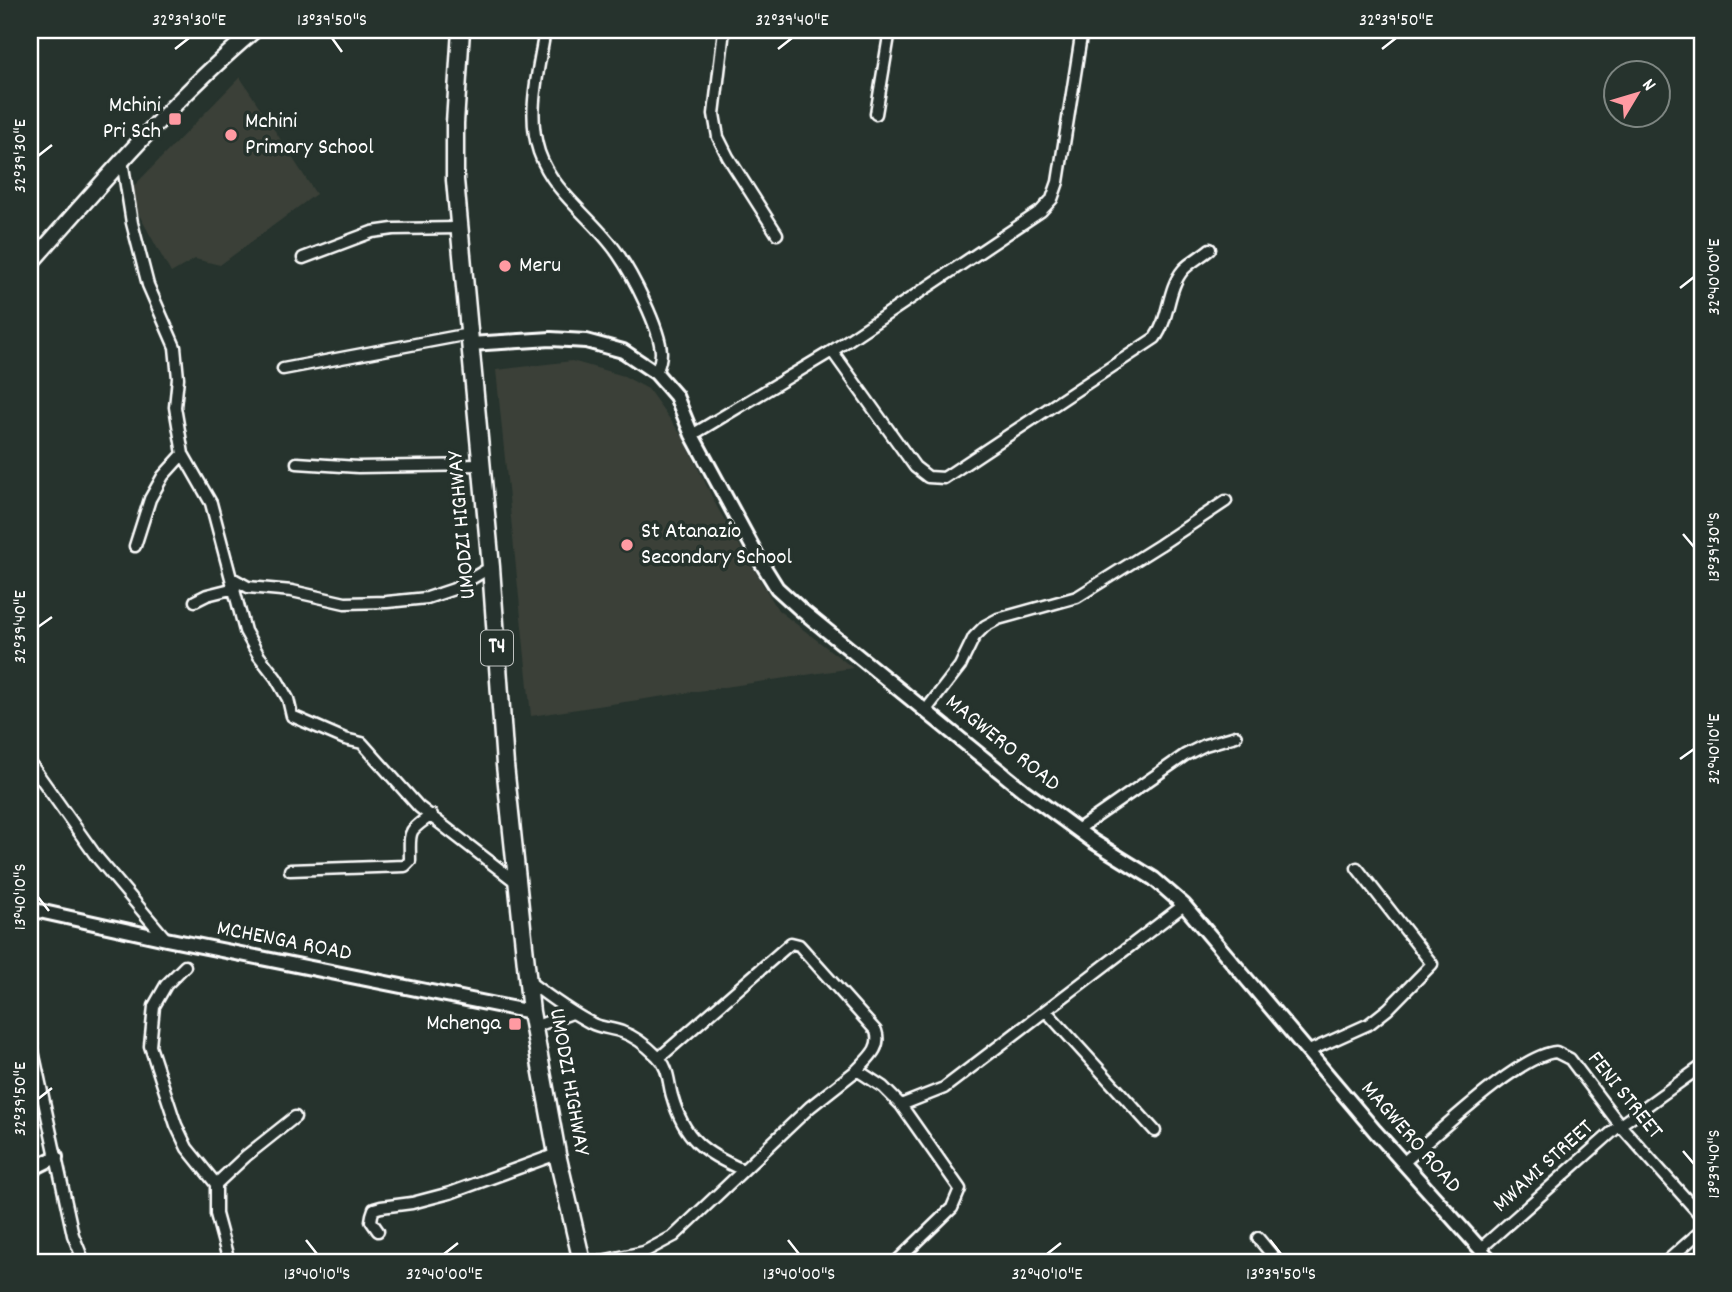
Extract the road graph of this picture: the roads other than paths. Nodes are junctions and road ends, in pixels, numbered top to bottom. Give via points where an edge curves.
1 (255, 30) edge
2 (461, 30) edge
3 (545, 30) edge
4 (724, 30) edge
5 (890, 30) edge
6 (1082, 30) edge
7 (876, 114) dead end
8 (122, 160) junction
9 (459, 228) junction
10 (777, 233) dead end
11 (1210, 249) dead end
12 (303, 258) dead end
13 (30, 264) edge
14 (469, 339) junction
15 (832, 351) junction
16 (283, 369) dead end
17 (656, 373) junction
18 (692, 435) junction
19 (183, 454) junction
20 (297, 463) dead end
21 (481, 465) junction
22 (1226, 501) dead end
23 (135, 546) dead end
24 (491, 567) junction
25 (233, 583) junction
26 (195, 601) dead end
27 (926, 710) junction
28 (1236, 736) dead end
29 (30, 763) edge
30 (432, 815) junction
31 (1077, 830) junction
32 (1357, 867) dead end
33 (290, 870) dead end
34 (516, 882) junction
35 (1185, 905) junction
36 (30, 909) edge
37 (166, 939) junction
38 (184, 966) dead end
39 (528, 980) junction
40 (1046, 1011) junction
41 (572, 1013) junction
42 (533, 1020) junction
43 (30, 1037) edge
44 (1309, 1051) junction
45 (659, 1058) junction
46 (1702, 1066) edge
47 (857, 1070) junction
48 (901, 1105) junction
49 (295, 1117) dead end
50 (1620, 1125) junction
51 (1155, 1130) dead end
52 (557, 1154) junction
53 (56, 1157) junction
54 (1403, 1163) junction
55 (30, 1170) edge
56 (743, 1170) junction
57 (216, 1184) junction
58 (1702, 1217) edge
59 (1702, 1230) edge
60 (378, 1231) dead end
61 (1258, 1238) dead end
62 (1480, 1250) junction
63 (84, 1262) edge
64 (229, 1262) edge
65 (582, 1262) edge
66 (597, 1262) edge
67 (896, 1262) edge
68 (1278, 1262) edge
69 (1492, 1262) edge
70 (1666, 1262) edge

1 - 8 main road via 182,96
2 - 9 highway, UMODZI HIGHWAY / T4 via 455,123
3 - 17 street via 532,127 540,154 564,196 618,253 633,280 660,343
4 - 10 street via 714,114 718,137
5 - 7 street
6 - 15 street via 1052,200
8 - 13 main road
8 - 19 street via 148,285 175,347 176,417
9 - 12 street via 372,232
9 - 14 highway, UMODZI HIGHWAY / T4
11 - 15 street via 1178,277 1155,338 944,478 928,477 915,467
14 - 16 street
14 - 17 street, MAGWERO ROAD via 586,341 624,351
14 - 21 highway, UMODZI HIGHWAY / T4
15 - 18 street
17 - 18 street, MAGWERO ROAD via 676,396
18 - 27 street, MAGWERO ROAD via 778,587
19 - 23 street via 150,499
19 - 25 street via 211,503
20 - 21 street
21 - 24 highway, UMODZI HIGHWAY / T4
22 - 27 street via 1077,597 985,626
24 - 25 street via 454,589 405,601 345,603
24 - 34 highway, UMODZI HIGHWAY / T4
25 - 26 street
25 - 30 street via 245,631 288,699 292,716 362,743 402,790
27 - 31 street, MAGWERO ROAD
28 - 31 street via 1185,755
29 - 37 street via 96,856
30 - 33 street via 412,828 410,861 405,866
30 - 34 street
31 - 35 street, MAGWERO ROAD via 1154,879
32 - 44 street via 1432,967 1369,1024
34 - 39 highway, UMODZI HIGHWAY / T4
35 - 40 street
35 - 44 street, MAGWERO ROAD
36 - 37 street, MCHENGA ROAD
37 - 42 street, MCHENGA ROAD
38 - 57 street via 154,1006 150,1046 176,1125 187,1148
39 - 41 street
39 - 42 highway, UMODZI HIGHWAY / T4
40 - 48 street via 944,1088
40 - 51 street
41 - 42 street
41 - 45 street via 623,1032
42 - 52 highway, UMODZI HIGHWAY / T4
43 - 53 street
44 - 54 street, MAGWERO ROAD
45 - 47 street via 791,943 799,945 876,1031 877,1047
45 - 56 street via 687,1131 710,1155
46 - 50 street, MWAMI STREET
47 - 48 street
47 - 56 street
48 - 67 street via 960,1189 953,1208
49 - 57 street
50 - 54 street, FENI STREET via 1570,1059 1551,1052 1511,1073
50 - 58 street, FENI STREET
50 - 62 street, MWAMI STREET
52 - 60 street via 450,1194 374,1209 371,1221
52 - 65 highway, UMODZI HIGHWAY / T4
53 - 55 street
53 - 63 street via 73,1235
54 - 62 street, MAGWERO ROAD
56 - 66 street via 674,1236 644,1252
57 - 64 street via 216,1214
59 - 70 street
61 - 68 street
62 - 69 street, MAGWERO ROAD

